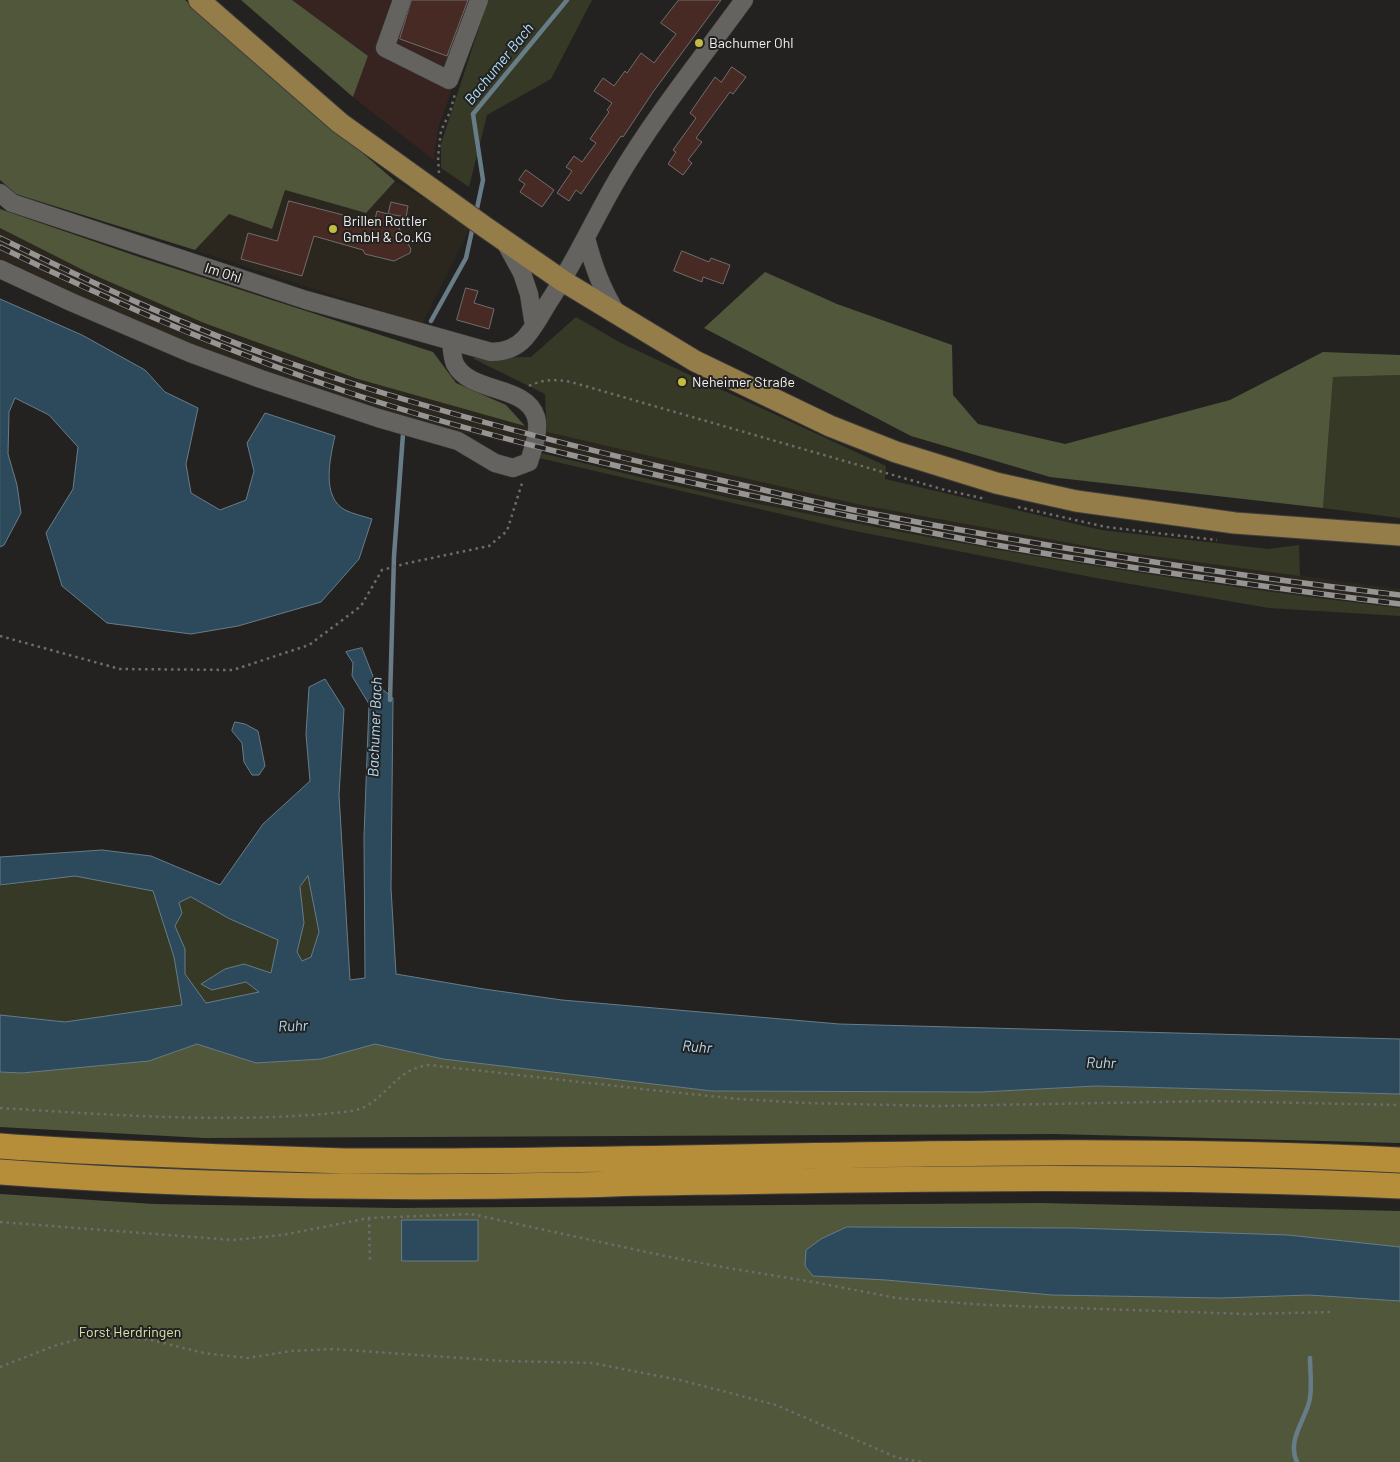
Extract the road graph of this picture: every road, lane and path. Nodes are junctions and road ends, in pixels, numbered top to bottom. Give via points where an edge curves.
1 (199, 0) edge
2 (402, 0) edge
3 (478, 0) edge
4 (744, 0) edge
5 (458, 86) dead end
6 (0, 193) edge
7 (440, 195) junction
8 (586, 238) junction
9 (505, 242) junction
10 (0, 269) edge
11 (563, 281) junction
12 (617, 315) junction
13 (534, 326) junction
14 (451, 341) junction
15 (529, 462) junction
16 (1400, 535) edge
17 (0, 636) edge
18 (1400, 1105) edge
19 (0, 1108) edge
20 (0, 1146) edge
21 (1400, 1160) edge
22 (0, 1172) edge
23 (1400, 1186) edge
24 (369, 1218) junction
25 (0, 1222) edge
26 (370, 1262) dead end
27 (1333, 1312) dead end
28 (0, 1367) edge
29 (922, 1462) edge

1 - 7 main road via 340,123
2 - 3 street via 385,48 449,80
4 - 8 street via 644,136
5 - 7 path via 441,132 438,157
6 - 14 street, Im Ohl via 12,203 299,298
7 - 9 main road
8 - 11 street
8 - 12 street via 599,282
9 - 11 main road
9 - 13 street via 522,273
10 - 15 street via 225,366 378,418 458,441 495,463 513,468
11 - 12 main road
11 - 13 street
12 - 16 main road via 695,361 830,426 896,452 996,483 1076,501 1235,523
13 - 14 street via 524,339 501,352
14 - 15 street via 452,354 463,374 512,395 532,408 536,418 536,437
15 - 17 path via 507,532 489,546 382,570 361,606 309,645 233,670 120,669
18 - 19 path via 1210,1101 936,1106 805,1103 690,1094 428,1065 403,1073 366,1106 332,1114 252,1119
20 - 21 highway via 78,1152 342,1161 1122,1152 1293,1154
22 - 23 highway via 75,1178 337,1186 1120,1178
24 - 25 path via 282,1235 233,1240
24 - 26 path
24 - 27 path via 471,1214 665,1256 896,1298 987,1305 1245,1314
28 - 29 path via 82,1338 119,1337 248,1358 333,1349 503,1361 592,1363 684,1380 776,1405 898,1458

